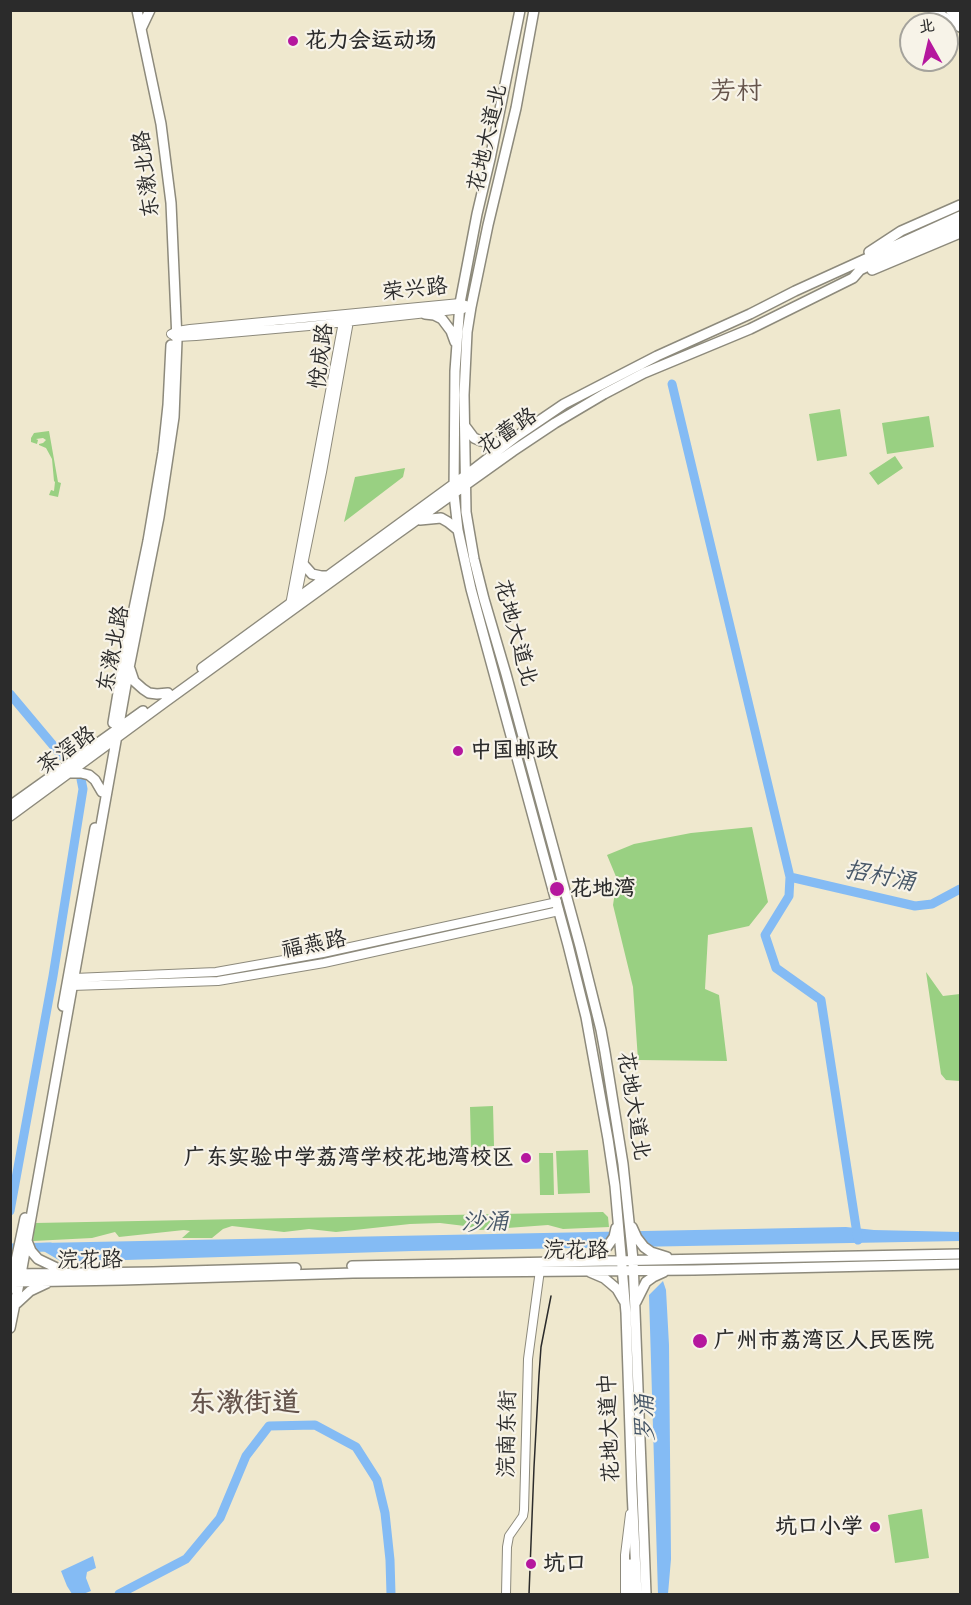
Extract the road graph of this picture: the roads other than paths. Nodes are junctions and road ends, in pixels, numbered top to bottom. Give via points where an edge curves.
1 (132, 10) edge
2 (137, 10) edge
3 (150, 10) edge
4 (520, 10) edge
5 (534, 10) edge
6 (933, 10) edge
7 (952, 10) edge
8 (960, 16) edge
9 (960, 27) edge
10 (141, 28) junction
11 (960, 205) edge
12 (960, 216) edge
13 (960, 224) edge
14 (960, 233) edge
15 (848, 267) junction
16 (853, 278) junction
17 (770, 304) junction
18 (460, 307) junction
19 (471, 307) junction
20 (425, 314) junction
21 (776, 317) junction
22 (346, 320) junction
23 (175, 334) junction
24 (456, 345) junction
25 (465, 426) junction
26 (517, 436) junction
27 (465, 476) junction
28 (454, 483) junction
29 (465, 486) junction
30 (454, 494) junction
31 (417, 520) junction
32 (458, 531) junction
33 (304, 565) junction
34 (328, 576) junction
35 (292, 605) junction
36 (129, 668) junction
37 (168, 693) junction
38 (114, 736) junction
39 (68, 774) junction
40 (102, 792) junction
41 (10, 806) edge
42 (10, 816) edge
43 (558, 906) junction
44 (73, 982) junction
45 (629, 1218) junction
46 (617, 1219) junction
47 (24, 1247) junction
48 (626, 1248) junction
49 (10, 1258) edge
50 (586, 1262) junction
51 (960, 1262) edge
52 (628, 1265) junction
53 (665, 1266) junction
54 (649, 1269) junction
55 (540, 1270) junction
56 (72, 1274) junction
57 (14, 1280) edge
58 (50, 1281) junction
59 (15, 1305) junction
60 (630, 1305) junction
61 (10, 1328) edge
62 (632, 1490) junction
63 (630, 1593) edge
64 (506, 1594) edge
65 (646, 1594) edge

1 - 23 main road, 东漖北路 via 163,174
2 - 10 main road, 东漖北路
3 - 10 main road
4 - 18 main road, 花地大道北
5 - 19 main road, 花地大道北
6 - 9 main road
7 - 8 highway
10 - 23 main road, 东漖北路 via 166,160 173,236
11 - 15 main road via 901,231
12 - 15 main road, 花蕾路
13 - 16 main road, 花蕾路 via 860,270
14 - 16 main road
15 - 17 main road, 花蕾路
16 - 21 main road, 花蕾路
17 - 21 main road
17 - 26 main road, 花蕾路 via 598,385
18 - 19 street, 荣兴路
18 - 20 street, 荣兴路
18 - 22 street, 荣兴路
18 - 24 main road, 花地大道北
19 - 25 main road, 花地大道北 via 465,363
20 - 22 street, 荣兴路
20 - 24 main road via 442,320
21 - 29 main road, 花蕾路 via 604,394
22 - 23 street, 荣兴路
22 - 33 street, 悦成路
22 - 35 street, 悦成路
23 - 36 main road, 东漖北路 via 171,446
23 - 38 main road, 东漖北路 via 163,452 124,657
24 - 28 main road, 花地大道北
25 - 26 main road via 474,438 490,443
25 - 27 main road, 花地大道北
26 - 27 main road, 花蕾路
27 - 28 main road, 花蕾路
27 - 29 main road, 花地大道北
28 - 30 main road, 花地大道北
28 - 34 main road, 花蕾路
29 - 30 main road, 花蕾路
29 - 45 main road, 花地大道北 via 469,530 484,599 601,1030
30 - 31 main road, 花蕾路
30 - 32 main road, 花地大道北
31 - 32 main road via 441,518
31 - 35 main road, 花蕾路
32 - 43 main road, 花地大道北
33 - 34 main road via 312,574
33 - 35 street, 悦成路
34 - 35 main road, 花蕾路
35 - 37 main road, 花蕾路
35 - 38 main road, 花蕾路
36 - 37 main road via 143,690
36 - 38 main road, 东漖北路
37 - 38 main road, 花蕾路
38 - 39 main road, 茶滘路
38 - 40 main road, 东漖北路
38 - 41 main road, 茶滘路
38 - 44 main road, 东漖北路
39 - 40 main road via 86,773
39 - 42 main road, 茶滘路
40 - 47 main road, 东漖北路
43 - 44 street, 福燕路 via 324,963 218,981
43 - 46 main road, 花地大道北 via 586,1017 608,1139
44 - 47 main road, 东漖北路
45 - 48 main road, 花地大道北
45 - 53 main road via 636,1238
46 - 48 main road, 花地大道北
46 - 50 main road via 614,1237 606,1249
47 - 49 street
47 - 56 main road via 38,1259
47 - 57 main road, 东漖北路
48 - 52 main road, 花地大道北
50 - 52 main road, 浣花路
50 - 52 main road, 浣花路
50 - 55 main road, 浣花路
50 - 56 main road, 浣花路
50 - 60 main road
51 - 53 main road, 浣花路
51 - 53 main road, 浣花路 via 681,1260
52 - 54 main road, 浣花路
52 - 60 main road, 花地大道中
53 - 54 main road
53 - 54 main road, 浣花路
54 - 60 main road via 646,1282
55 - 58 main road, 浣花路
55 - 64 street, 浣南东街 via 528,1368 524,1510 509,1536
56 - 57 main road, 浣花路
57 - 58 main road, 浣花路
57 - 59 main road, 东漖北路
58 - 59 main road via 30,1291
59 - 61 main road, 东漖北路
60 - 62 main road, 花地大道中
60 - 65 main road, 花地大道中
62 - 63 main road, 花地大道中
62 - 63 main road

